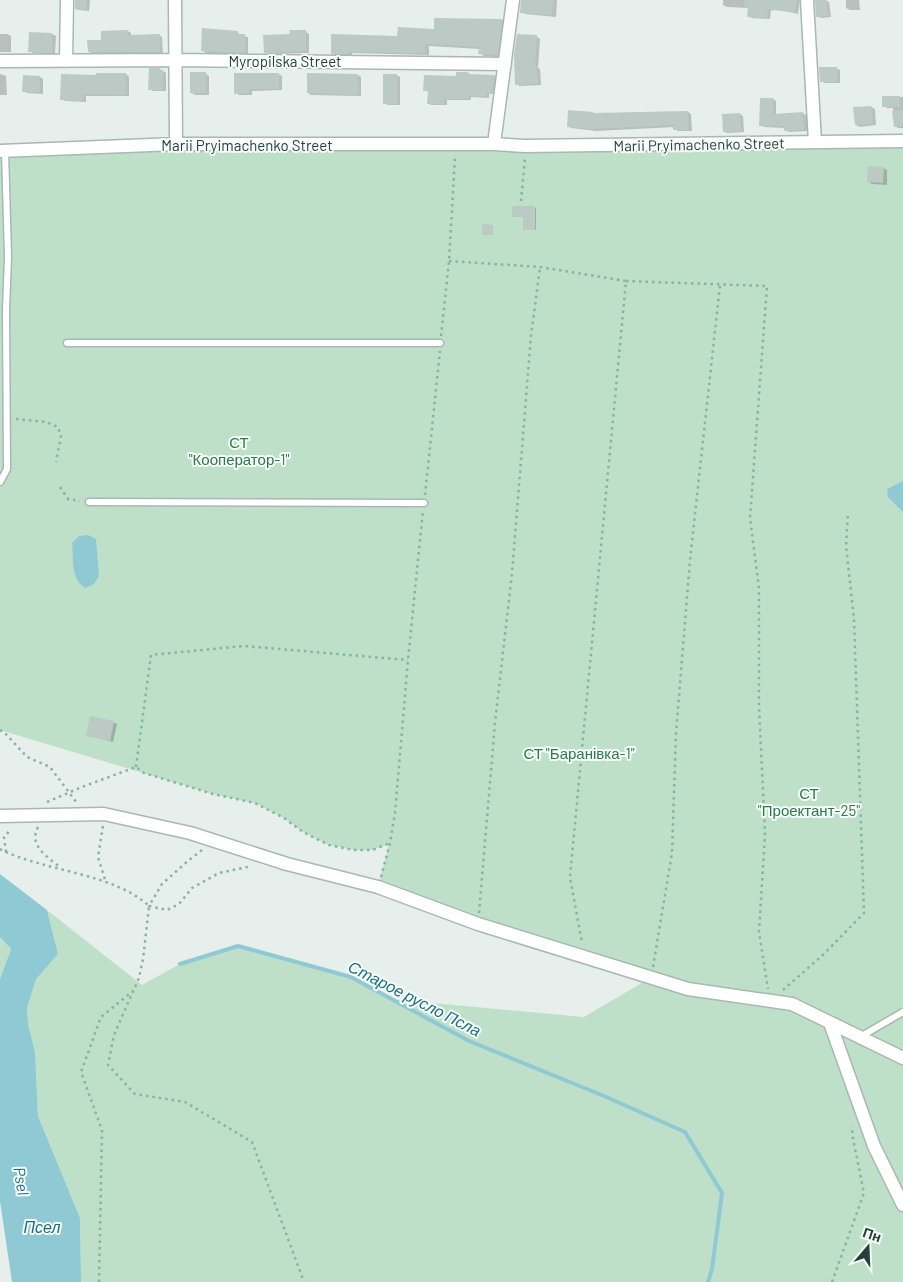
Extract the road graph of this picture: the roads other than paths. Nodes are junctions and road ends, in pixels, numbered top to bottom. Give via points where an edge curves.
1 (67, 0) edge
2 (175, 0) edge
3 (513, 0) edge
4 (807, 0) edge
5 (176, 60) junction
6 (0, 61) edge
7 (66, 61) junction
8 (505, 64) junction
9 (903, 141) edge
10 (815, 142) junction
11 (176, 144) junction
12 (494, 144) junction
13 (3, 151) edge
14 (0, 256) edge
15 (8, 257) junction
16 (66, 343) dead end
17 (440, 343) road end
18 (3, 364) edge
19 (0, 482) edge
20 (89, 502) road end
21 (424, 503) road end
22 (0, 816) edge
23 (903, 1012) edge
24 (830, 1022) junction
25 (860, 1037) junction
26 (903, 1058) edge
27 (903, 1205) edge

1 - 7 street
2 - 5 street
3 - 8 street
4 - 10 street
5 - 7 street, Myropilska Street
5 - 8 street, Myropilska Street
5 - 11 street
6 - 7 street, Myropilska Street
8 - 12 street
9 - 10 street, Marii Pryimachenko Street
10 - 12 street, Marii Pryimachenko Street
11 - 12 street, Marii Pryimachenko Street
11 - 13 street, Marii Pryimachenko Street
13 - 15 lane
14 - 15 lane
15 - 18 lane
16 - 17 lane
18 - 19 lane via 6,469
20 - 21 lane
22 - 24 street via 24,815 47,809 104,814 190,833 287,864 378,887 478,924 688,989 792,1004
23 - 25 lane
24 - 25 street
24 - 27 street via 874,1146
25 - 26 street

